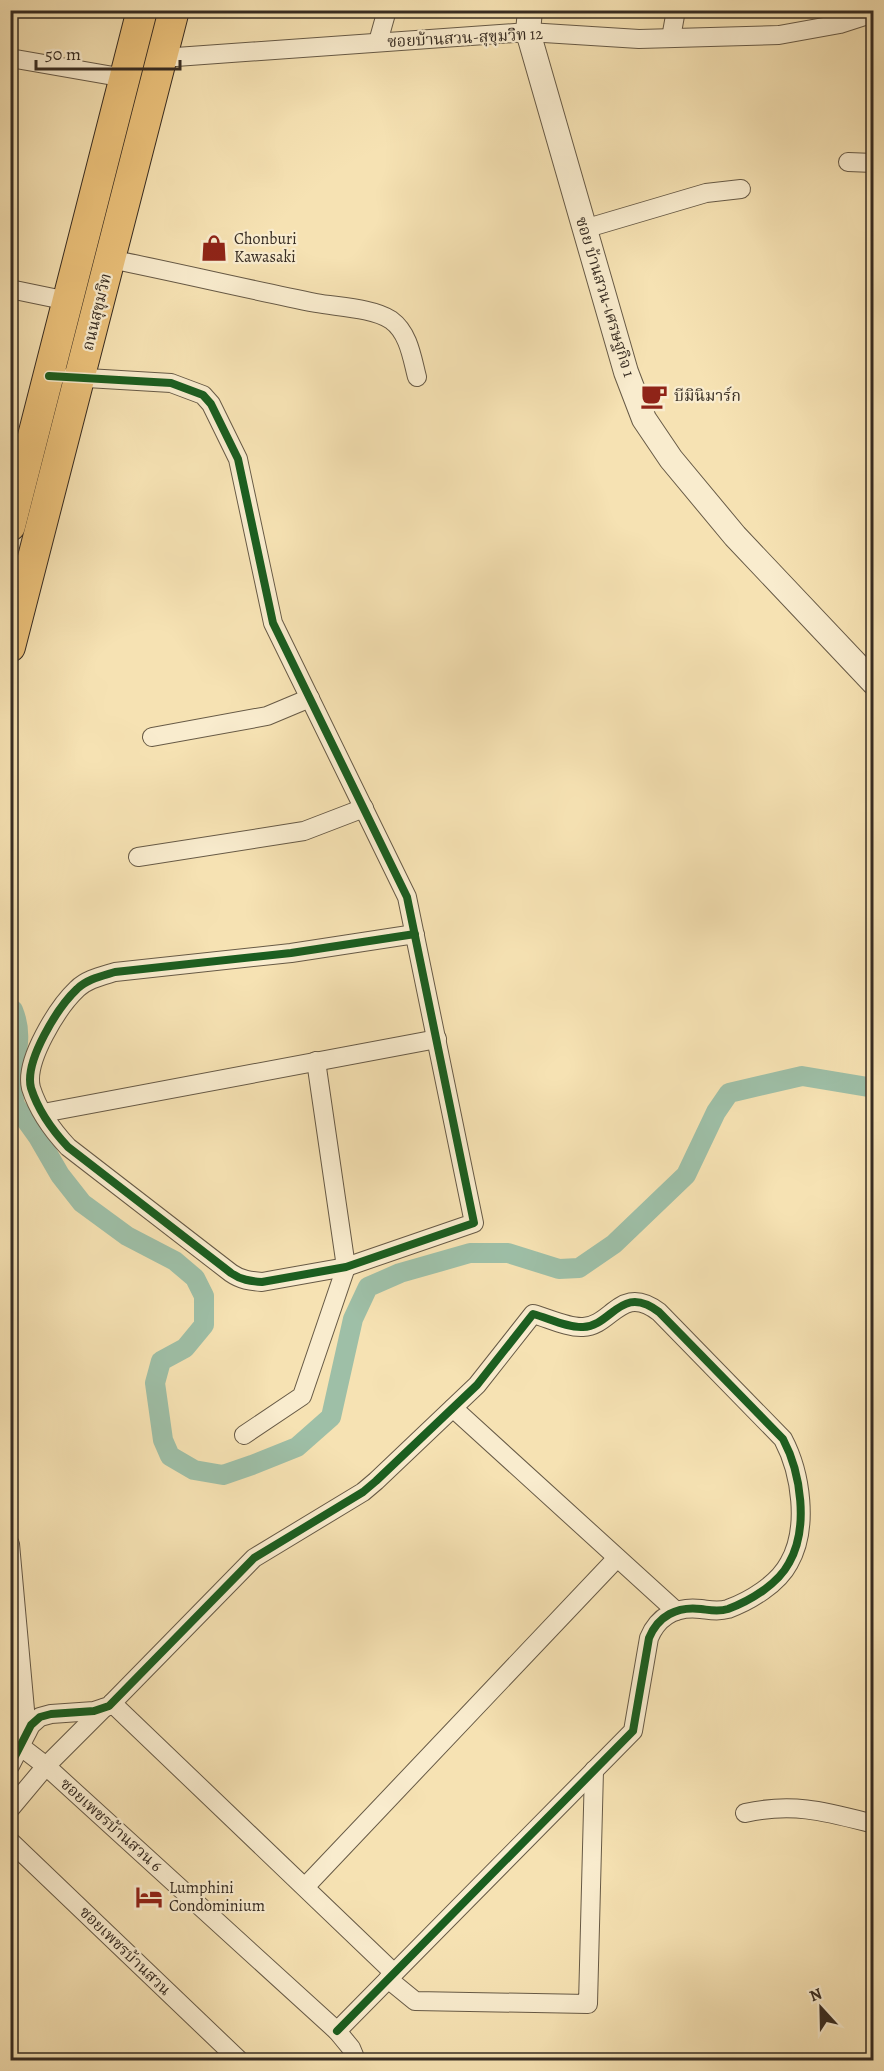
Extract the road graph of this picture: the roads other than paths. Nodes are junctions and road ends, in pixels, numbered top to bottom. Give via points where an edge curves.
1 (142, 10) edge
2 (174, 10) edge
3 (387, 10) edge
4 (676, 10) edge
5 (873, 13) edge
6 (529, 21) edge
7 (671, 38) junction
8 (378, 42) junction
9 (10, 58) edge
10 (162, 58) junction
11 (125, 78) junction
12 (848, 162) dead end
13 (873, 163) edge
14 (741, 189) dead end
15 (584, 229) junction
16 (110, 259) junction
17 (10, 289) edge
18 (68, 301) junction
19 (49, 376) junction
20 (417, 377) dead end
21 (80, 378) junction
22 (15, 495) edge
23 (10, 526) edge
24 (10, 647) edge
25 (873, 683) edge
26 (310, 698) junction
27 (152, 736) dead end
28 (364, 808) junction
29 (138, 857) dead end
30 (415, 934) junction
31 (437, 1040) junction
32 (316, 1061) junction
33 (43, 1113) junction
34 (346, 1267) junction
35 (453, 1408) junction
36 (244, 1435) dead end
37 (10, 1544) edge
38 (617, 1558) junction
39 (676, 1611) junction
40 (108, 1705) junction
41 (23, 1739) junction
42 (10, 1766) edge
43 (46, 1766) junction
44 (594, 1770) junction
45 (10, 1809) edge
46 (745, 1813) dead end
47 (873, 1824) edge
48 (10, 1841) edge
49 (305, 1887) junction
50 (391, 1976) junction
51 (337, 2031) junction
52 (239, 2061) edge
53 (356, 2061) edge

1 - 11 main road, ถนนสุขุมวิท
2 - 10 main road, ถนนสุขุมวิท
3 - 8 street
4 - 7 street
5 - 7 street, ซอยบ้านสวน-สุขุมวิท 12 via 840,24 779,35
6 - 7 street, ซอยบ้านสวน-สุขุมวิท 12 via 639,39
6 - 8 street, ซอยบ้านสวน-สุขุมวิท 12
6 - 15 street, ซอย บ้านสวน-เศรษฐกิจ 1
8 - 10 street, ซอยบ้านสวน-สุขุมวิท 12
9 - 11 street
10 - 16 main road, ถนนสุขุมวิท
11 - 18 main road, ถนนสุขุมวิท
12 - 13 street
14 - 15 street via 706,193
15 - 25 street, ซอย บ้านสวน-เศรษฐกิจ 1 via 626,372 644,419 670,459 735,536
16 - 20 street via 371,312 391,320 402,331
16 - 21 main road, ถนนสุขุมวิท
17 - 18 street
18 - 19 main road, ถนนสุขุมวิท
19 - 21 street
19 - 22 main road, ถนนสุขุมวิท
21 - 24 main road, ถนนสุขุมวิท
21 - 26 street via 171,383 203,396 211,404 238,459 273,623
22 - 23 main road, ถนนสุขุมวิท
26 - 27 street via 267,716
26 - 28 street
28 - 29 street via 304,831
28 - 30 street via 407,897
30 - 31 street
30 - 33 street via 291,953 115,972 93,979 67,1000 39,1041 31,1087
31 - 32 street
31 - 34 street via 474,1223
32 - 33 street
32 - 34 street
33 - 34 street via 68,1148 239,1279 262,1282
34 - 36 street via 302,1396
35 - 38 street
35 - 39 street via 477,1386 533,1314 582,1327 595,1324 629,1303 642,1303 659,1312 783,1439 796,1473 800,1506 794,1552 779,1577 739,1605 725,1610
35 - 40 street via 366,1490 254,1558
37 - 41 street
38 - 39 street
38 - 49 street
39 - 44 street via 662,1619 649,1638 633,1731
40 - 41 street via 94,1711 44,1715 33,1722
40 - 43 street
40 - 49 street
41 - 42 street
41 - 43 street, ซอยเพชรบ้านสวน 6
43 - 45 street
43 - 51 street, ซอยเพชรบ้านสวน 6
44 - 50 street
44 - 50 street via 588,2004 415,2001
46 - 47 street via 783,1807 821,1810
48 - 52 street, ซอยเพชรบ้านสวน
49 - 50 street
50 - 51 street
51 - 53 street, ซอยเพชรบ้านสวน 6

